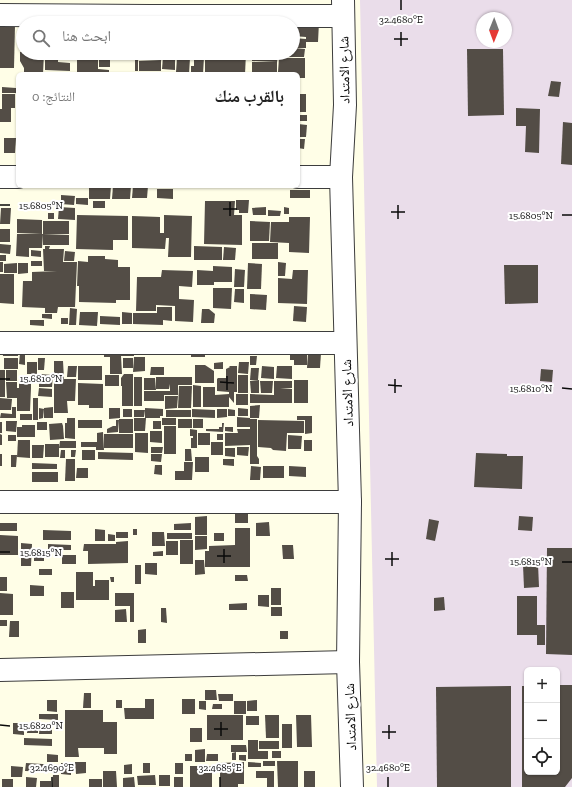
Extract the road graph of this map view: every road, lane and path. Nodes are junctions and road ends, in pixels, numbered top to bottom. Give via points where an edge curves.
1 (343, 8) edge
2 (0, 15) edge
3 (0, 176) edge
4 (16, 177) edge
5 (300, 177) edge
6 (341, 177) junction
7 (0, 343) edge
8 (345, 343) junction
9 (0, 502) edge
10 (350, 502) junction
11 (348, 662) junction
12 (0, 670) edge
13 (352, 787) edge

1 - 2 street via 149,16
1 - 6 street, شارع الامتداد via 345,105
3 - 4 street
5 - 6 street
6 - 8 street, شارع الامتداد
7 - 8 street
8 - 10 street, شارع الامتداد
9 - 10 street
10 - 11 street, شارع الامتداد
11 - 12 street
11 - 13 street, شارع الامتداد

